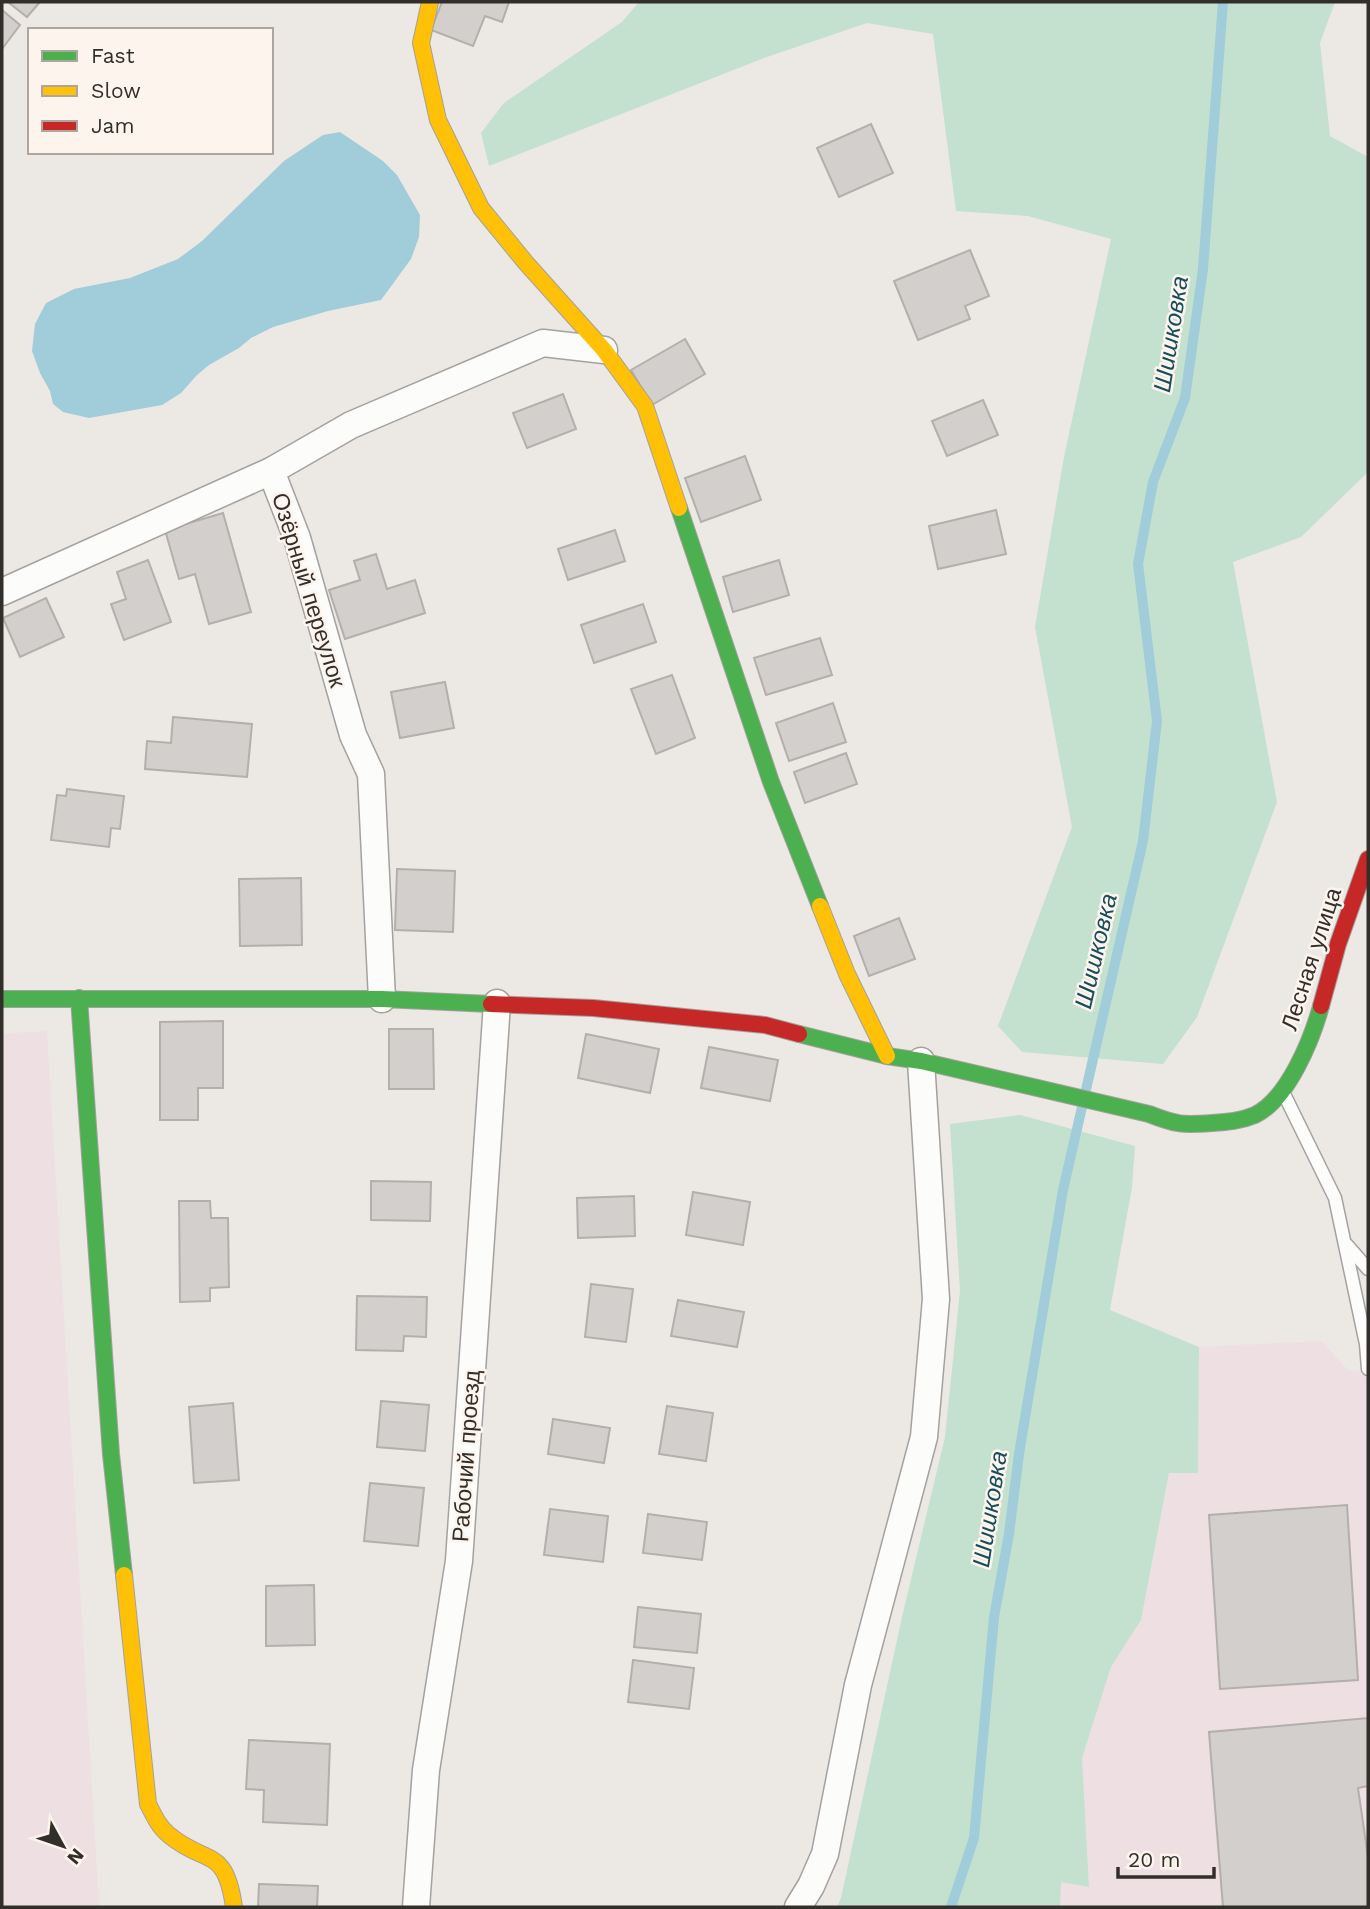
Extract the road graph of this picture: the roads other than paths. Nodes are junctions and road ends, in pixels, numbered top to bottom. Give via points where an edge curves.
1 (430, 2) edge
2 (604, 351) junction
3 (271, 471) junction
4 (2, 592) edge
5 (1368, 859) edge
6 (79, 998) junction
7 (2, 999) edge
8 (382, 999) junction
9 (497, 1003) junction
10 (887, 1056) junction
11 (921, 1061) junction
12 (1283, 1092) junction
13 (1345, 1242) junction
14 (1368, 1269) edge
15 (1368, 1369) edge
16 (234, 1907) edge
17 (416, 1907) edge
18 (798, 1907) edge

1 - 2 street via 421,43 438,120 481,208
2 - 3 street via 543,342 351,425
2 - 10 street via 645,406 771,782 847,974
3 - 4 street, Озёрный переулок
3 - 8 street, Озёрный переулок via 297,538 353,735 371,774
5 - 12 street, Лесная улица via 1315,1028
6 - 7 street, Лесная улица
6 - 8 street, Лесная улица
6 - 16 street via 111,1454 148,1804 159,1825 176,1840 218,1863 233,1888
8 - 9 street, Лесная улица
9 - 10 street, Лесная улица via 765,1025
9 - 17 street, Рабочий проезд via 459,1561 426,1770
10 - 11 street, Лесная улица
11 - 12 street, Лесная улица via 1149,1114 1177,1125 1232,1122 1257,1114
11 - 18 street via 936,1299 924,1437 858,1685 825,1854
12 - 13 lane via 1335,1198
13 - 14 lane
13 - 15 lane

